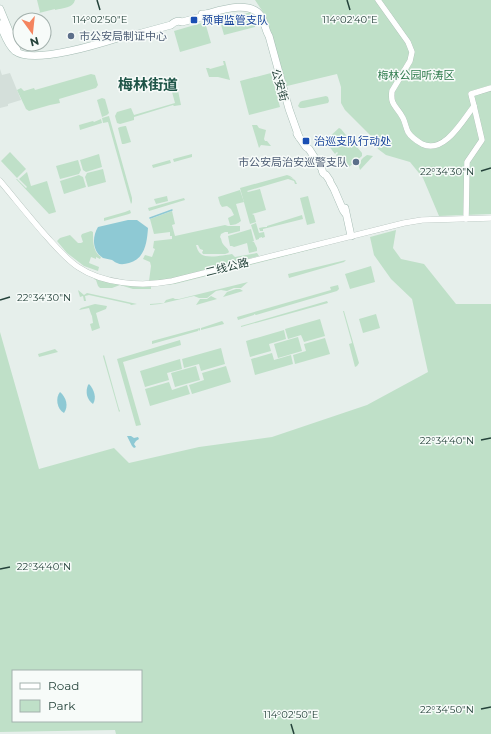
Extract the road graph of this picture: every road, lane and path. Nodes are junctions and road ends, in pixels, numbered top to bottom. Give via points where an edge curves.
1 (378, 0) edge
2 (0, 9) edge
3 (0, 24) edge
4 (5, 33) edge
5 (491, 88) edge
6 (474, 106) junction
7 (0, 181) edge
8 (491, 218) edge
9 (466, 219) junction
10 (352, 236) junction

1 - 6 street via 408,42 412,52 410,61 391,96 409,133 416,141 427,147 449,138
2 - 4 street
3 - 4 street
4 - 10 street, 公安街 via 18,52 32,55 60,53 200,14 236,6 251,7 261,16 291,123 330,180
5 - 6 street via 471,94
6 - 9 street via 482,140 467,162
7 - 10 street, 二线公路 via 68,259 88,273 121,282 159,284
8 - 9 street, 二线公路
9 - 10 street, 二线公路 via 422,220

